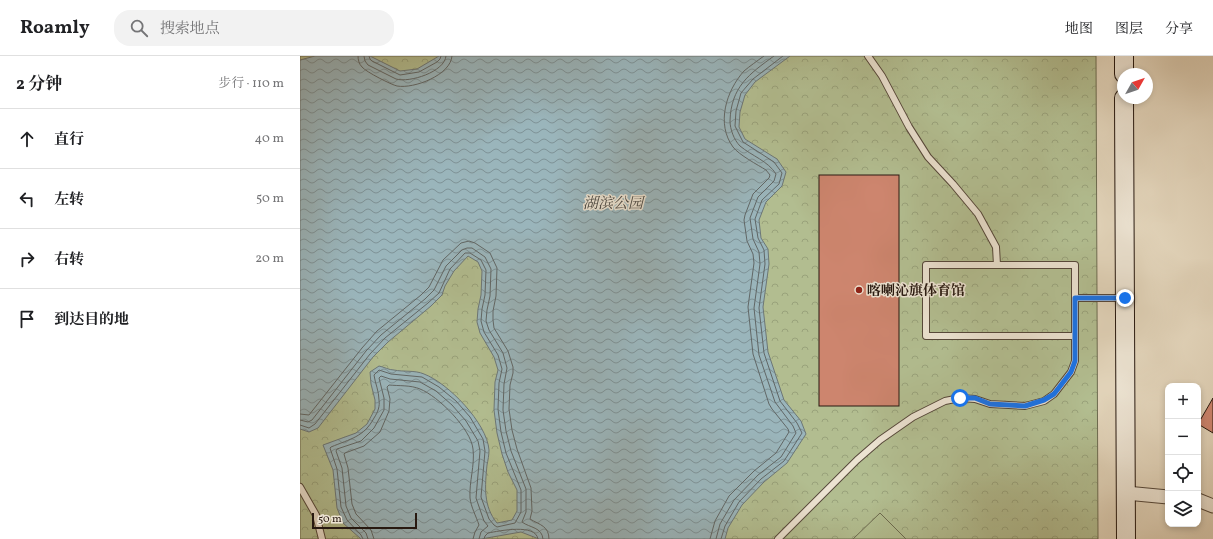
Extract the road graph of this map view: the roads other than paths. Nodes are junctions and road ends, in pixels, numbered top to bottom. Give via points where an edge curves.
1 (868, 56) edge
2 (1124, 56) edge
3 (1124, 68) edge
4 (1124, 104) edge
5 (997, 265) junction
6 (1075, 298) junction
7 (1125, 298) junction
8 (1075, 336) junction
9 (300, 487) edge
10 (1126, 493) junction
11 (1165, 497) edge
12 (1201, 501) edge
13 (1213, 506) edge
14 (322, 539) edge
15 (778, 539) edge
16 (1126, 539) edge

1 - 5 lane via 928,157 978,214 996,247
2 - 3 main road
4 - 7 main road
5 - 6 lane via 1074,264
5 - 8 lane via 926,264 926,336
6 - 7 lane
6 - 8 lane
7 - 10 main road
8 - 15 lane via 1075,361 1071,372 1054,394 1025,406 990,404 975,398 945,401 880,440
9 - 14 lane via 316,515
10 - 11 street
10 - 16 main road
12 - 13 street

